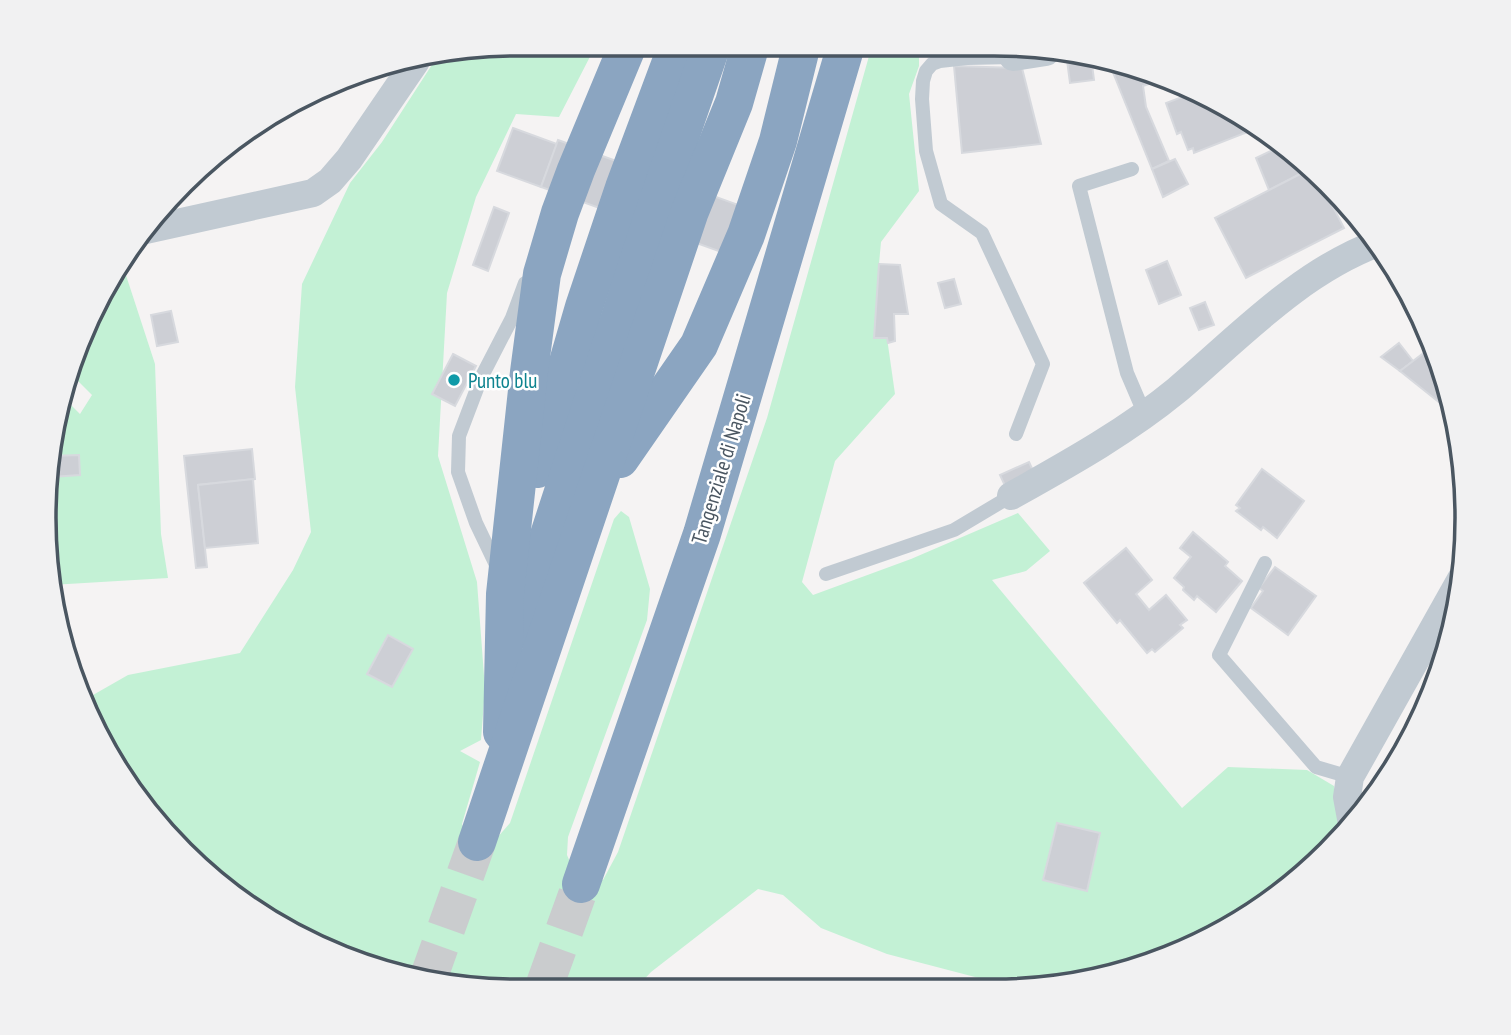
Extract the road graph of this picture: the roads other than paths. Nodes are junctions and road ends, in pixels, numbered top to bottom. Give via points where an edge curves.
1 (606, 56) edge
2 (624, 56) edge
3 (641, 56) edge
4 (658, 56) edge
5 (673, 56) edge
6 (691, 56) edge
7 (707, 56) edge
8 (729, 56) edge
9 (747, 56) edge
10 (764, 56) edge
11 (781, 56) edge
12 (799, 56) edge
13 (843, 56) edge
14 (1013, 57) edge
15 (411, 69) edge
16 (1132, 169) dead end
17 (159, 227) edge
18 (1368, 248) edge
19 (532, 265) junction
20 (529, 372) junction
21 (654, 411) junction
22 (1145, 415) junction
23 (1016, 434) dead end
24 (522, 436) junction
25 (597, 492) junction
26 (1011, 496) joint
27 (515, 507) junction
28 (1265, 563) dead end
29 (827, 574) dead end
30 (507, 576) junction
31 (1447, 605) edge
32 (505, 625) junction
33 (503, 673) junction
34 (502, 720) junction
35 (501, 772) junction
36 (1350, 777) junction
37 (1350, 811) edge
38 (477, 842) tunnel mouth
39 (581, 884) tunnel mouth

1 - 19 highway via 542,212
2 - 20 highway via 560,213 542,274
3 - 24 highway via 573,225 549,309
4 - 27 highway via 606,182 562,317
5 - 30 highway via 584,307
6 - 32 highway via 595,326
7 - 33 highway
8 - 34 highway via 632,327
9 - 25 highway via 734,103 690,211
10 - 25 highway via 732,170 708,233 657,365
11 - 21 highway via 730,228
12 - 21 highway via 778,141 746,235 699,345
13 - 39 highway, Tangenziale di Napoli via 702,534
14 - 23 lane via 932,64 926,71 922,99 926,151 941,204 982,233 1043,364
15 - 17 street via 349,159 313,193
16 - 22 lane via 1079,187 1128,373
18 - 22 street via 1314,275
19 - 20 highway
19 - 30 lane via 459,436 458,472 476,523
20 - 24 highway
21 - 25 highway
22 - 26 street
24 - 27 highway
25 - 35 highway
26 - 29 lane via 954,530
27 - 30 highway
28 - 36 lane via 1219,655 1315,767
30 - 32 highway
31 - 36 street
32 - 33 highway
33 - 34 highway
34 - 35 highway
35 - 38 highway
36 - 37 street

